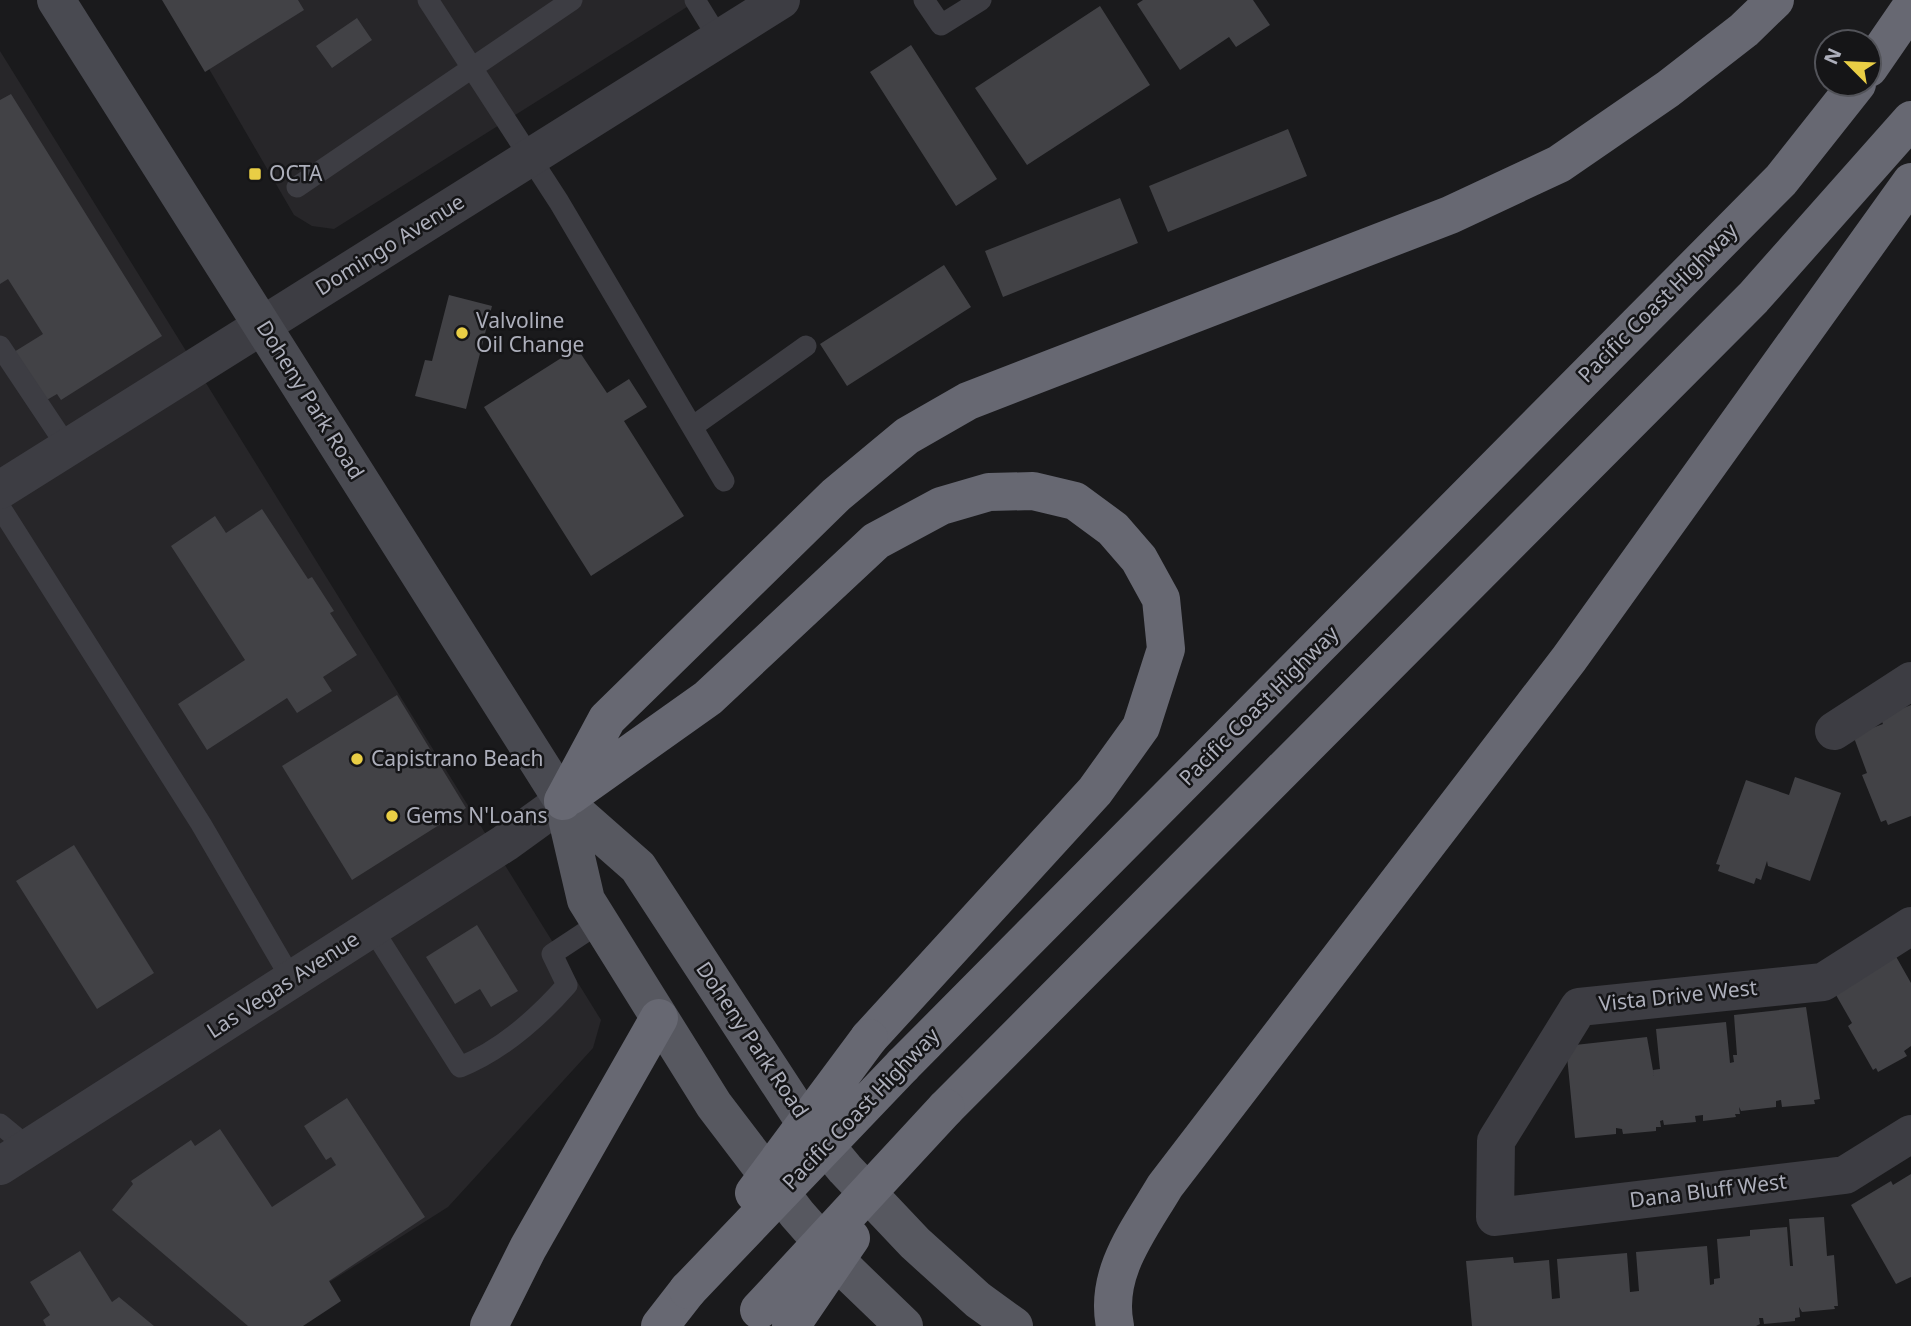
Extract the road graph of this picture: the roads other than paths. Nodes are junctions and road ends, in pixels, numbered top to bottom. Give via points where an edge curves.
1 (56, 0) edge
2 (428, 0) edge
3 (572, 0) edge
4 (695, 0) edge
5 (781, 0) edge
6 (924, 0) edge
7 (981, 0) edge
8 (1775, 0) edge
9 (1911, 7) edge
10 (719, 39) junction
11 (1883, 48) edge
12 (471, 68) junction
13 (1846, 98) edge
14 (1911, 120) edge
15 (528, 159) junction
16 (1911, 183) edge
17 (297, 187) dead end
18 (262, 326) junction
19 (0, 346) edge
20 (806, 346) dead end
21 (692, 427) junction
22 (68, 449) junction
23 (724, 481) dead end
24 (0, 490) edge
25 (0, 507) edge
26 (1911, 681) edge
27 (1834, 731) dead end
28 (563, 801) junction
29 (599, 923) junction
30 (1911, 926) edge
31 (372, 928) junction
32 (292, 979) junction
33 (659, 1018) junction
34 (0, 1124) edge
35 (1911, 1134) edge
36 (15, 1157) edge
37 (1495, 1217) joint
38 (688, 1290) junction
39 (765, 1321) edge
40 (489, 1326) edge
41 (660, 1326) edge
42 (904, 1326) edge
43 (1014, 1326) edge
44 (1115, 1326) edge

1 - 18 main road, Doheny Park Road
2 - 12 lane
3 - 12 lane
4 - 10 lane
5 - 10 street, Domingo Avenue
6 - 7 lane via 941,24
8 - 28 highway via 1668,89 1559,164 1450,215 968,401 906,436 836,495 607,719
9 - 11 highway
10 - 15 street, Domingo Avenue
12 - 15 lane
12 - 17 lane
13 - 38 highway, Pacific Coast Highway, bridge via 1781,180 903,1065
14 - 39 highway, bridge via 1753,298 936,1118
15 - 18 street, Domingo Avenue
15 - 21 lane via 559,202
16 - 44 highway via 1569,659 1165,1186 1126,1251 1114,1281 1111,1310
18 - 22 street, Domingo Avenue
18 - 28 main road, Doheny Park Road
19 - 22 lane
20 - 21 lane
21 - 23 lane
22 - 24 street, Domingo Avenue
25 - 32 lane via 201,824
26 - 27 street
28 - 29 main road, Doheny Park Road via 586,900
28 - 31 street, Las Vegas Avenue
28 - 38 highway, bridge via 708,698 876,541 941,506 989,492 1033,491 1075,501 1112,529 1139,559 1161,599 1166,649 1141,727 1095,790 869,1038
28 - 43 main road, Doheny Park Road via 638,867 800,1115 845,1169 915,1243
29 - 31 lane via 552,954 567,985 545,1009 488,1056 460,1067
29 - 33 main road, Doheny Park Road
30 - 37 street, Vista Drive West via 1823,982 1579,1007 1496,1141
31 - 32 street, Las Vegas Avenue
32 - 36 street, Las Vegas Avenue
33 - 40 highway via 528,1248
33 - 42 main road, Doheny Park Road via 715,1105 797,1214
34 - 36 lane
35 - 37 street, Dana Bluff West via 1844,1175
38 - 41 highway, Pacific Coast Highway

